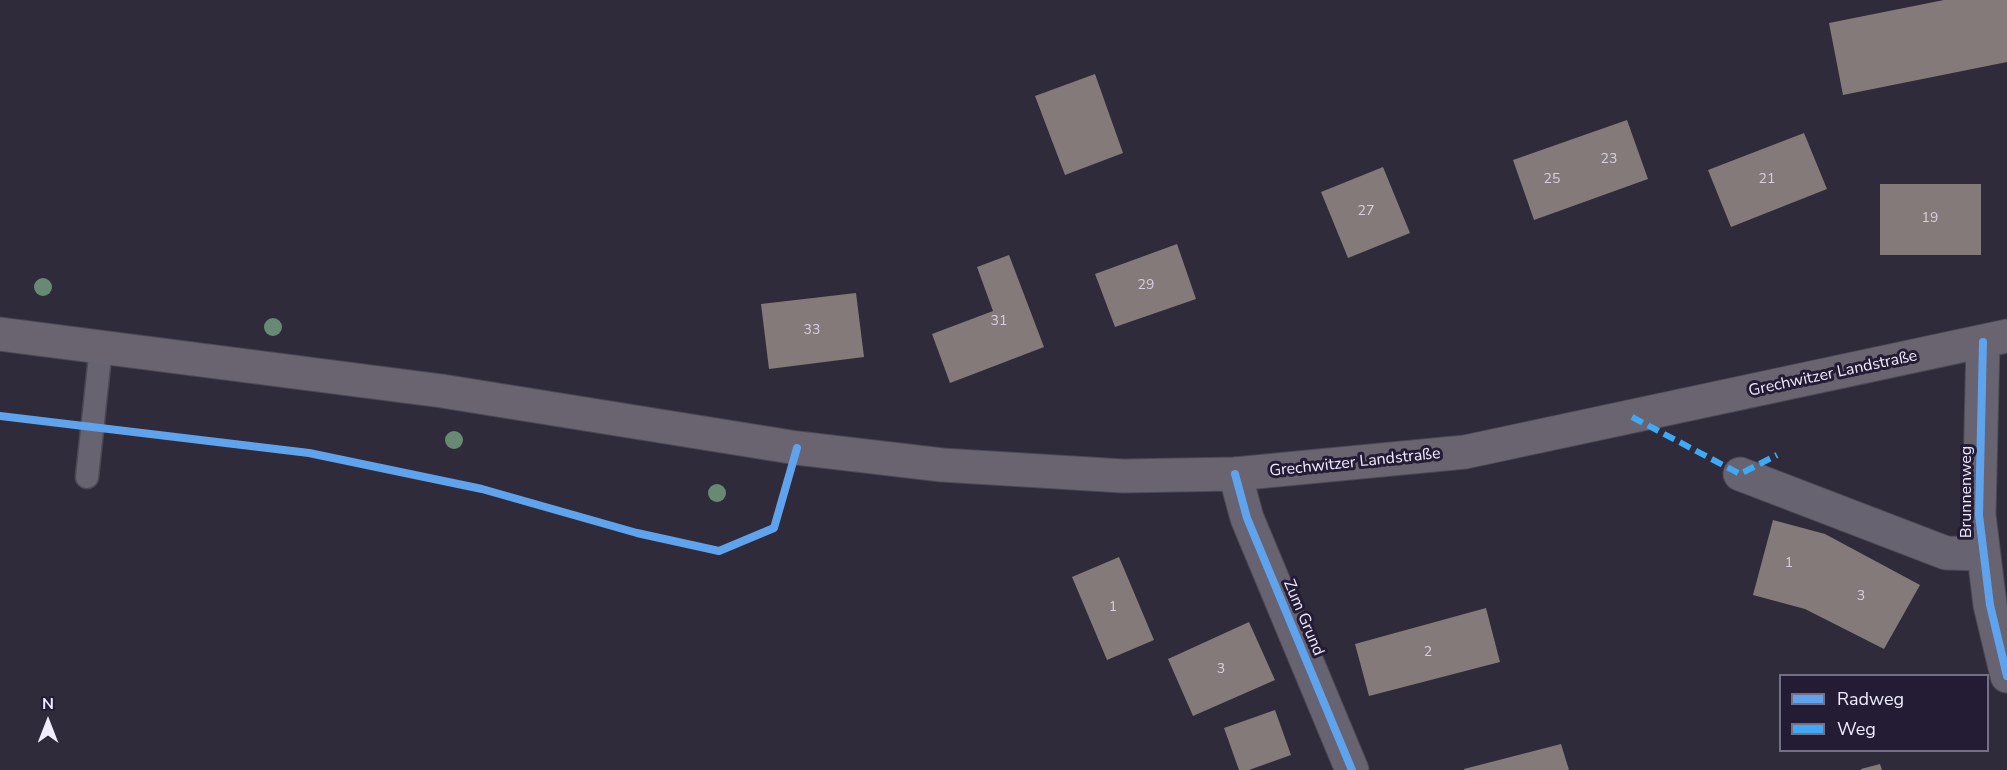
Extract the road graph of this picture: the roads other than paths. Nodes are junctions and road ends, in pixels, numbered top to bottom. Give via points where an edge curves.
1 (0, 334) edge
2 (1995, 339) edge
3 (101, 347) junction
4 (1235, 474) junction
5 (1740, 474) dead end
6 (87, 477) dead end
7 (1982, 554) junction
8 (2007, 676) edge
9 (1352, 770) edge

1 - 3 main road, Grechwitzer Landstraße
2 - 4 main road, Grechwitzer Landstraße via 1465,452
2 - 7 street, Brunnenweg via 1979,515
3 - 4 main road, Grechwitzer Landstraße via 442,392 694,434 942,465 1123,476
3 - 6 lane
4 - 9 street, Zum Grund via 1247,518
5 - 7 street, Brunnenweg via 1946,553
7 - 8 street, Brunnenweg

